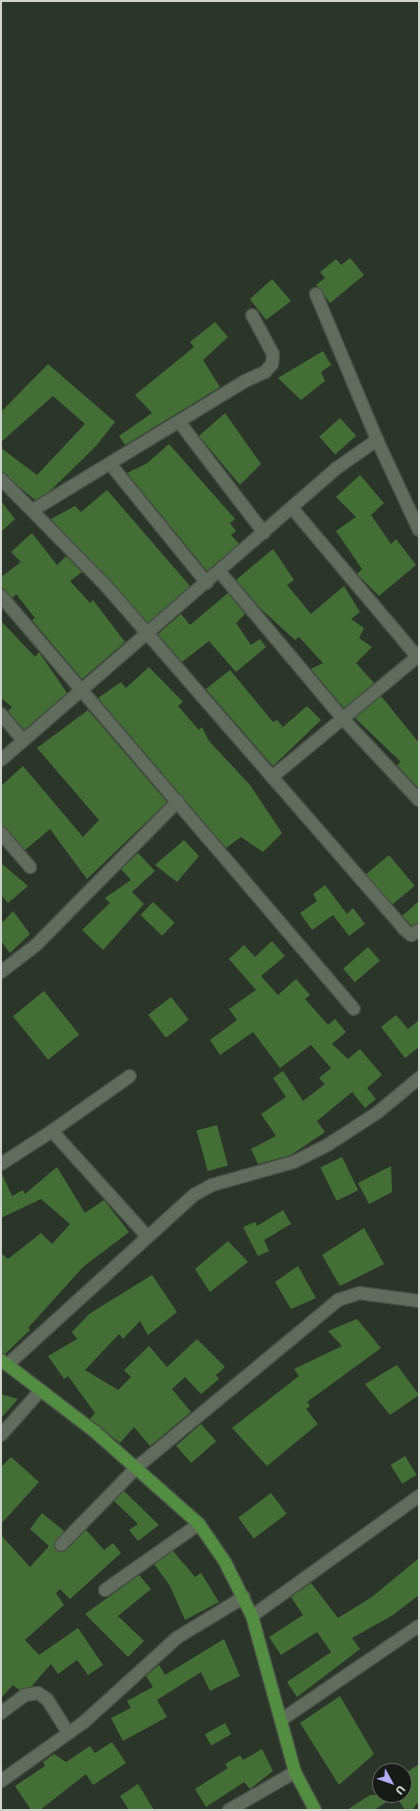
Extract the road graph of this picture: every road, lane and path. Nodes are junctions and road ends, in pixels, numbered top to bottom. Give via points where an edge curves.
1 (316, 294) dead end
2 (252, 315) dead end
3 (180, 423) junction
4 (377, 440) junction
5 (111, 465) junction
6 (1, 479) edge
7 (292, 508) junction
8 (33, 510) junction
9 (417, 522) edge
10 (264, 534) junction
11 (219, 571) junction
12 (206, 583) junction
13 (1, 596) edge
14 (149, 634) junction
15 (418, 658) edge
16 (82, 691) junction
17 (1, 714) edge
18 (342, 717) junction
19 (23, 740) junction
20 (1, 760) edge
21 (272, 777) junction
22 (419, 800) edge
23 (178, 801) junction
24 (1, 833) edge
25 (30, 867) dead end
26 (419, 930) edge
27 (1, 972) edge
28 (354, 1009) dead end
29 (130, 1076) dead end
30 (419, 1078) edge
31 (52, 1131) junction
32 (1, 1164) edge
33 (147, 1236) junction
34 (419, 1301) edge
35 (4, 1363) edge
36 (40, 1390) junction
37 (1, 1435) edge
38 (137, 1467) junction
39 (419, 1496) edge
40 (199, 1524) junction
41 (61, 1545) dead end
42 (105, 1590) dead end
43 (244, 1597) junction
44 (252, 1616) junction
45 (419, 1626) edge
46 (1, 1713) edge
47 (281, 1720) junction
48 (68, 1733) junction
49 (295, 1772) junction
50 (1, 1781) edge
51 (228, 1810) edge
52 (315, 1810) edge

1 - 4 street
2 - 3 street via 271,349 270,367
3 - 5 street
3 - 10 street
4 - 7 street via 337,468
4 - 9 street
5 - 8 street
5 - 12 street
6 - 8 street
7 - 10 street
7 - 15 street
8 - 14 street
10 - 11 street
11 - 12 street
11 - 18 street
12 - 14 street
13 - 16 street
14 - 16 street
14 - 21 street
15 - 18 street
16 - 19 street
16 - 23 street
17 - 19 street
18 - 21 street
18 - 22 street
19 - 20 street
21 - 26 street via 403,928 411,935
23 - 27 street via 36,945
23 - 28 street
24 - 25 street
29 - 31 street
30 - 33 street via 377,1113 329,1144 294,1162 212,1185 194,1195
31 - 32 street
31 - 33 street
33 - 35 street
34 - 38 street via 376,1294 344,1296 314,1316
35 - 36 highway
36 - 37 street
36 - 38 highway
38 - 40 highway
38 - 41 street
39 - 44 street
40 - 42 street
40 - 43 highway
43 - 44 highway
43 - 48 street via 178,1637
44 - 47 highway
45 - 47 street
46 - 48 street via 26,1695 38,1693 47,1700
47 - 49 highway
48 - 50 street
49 - 51 street
49 - 52 highway

